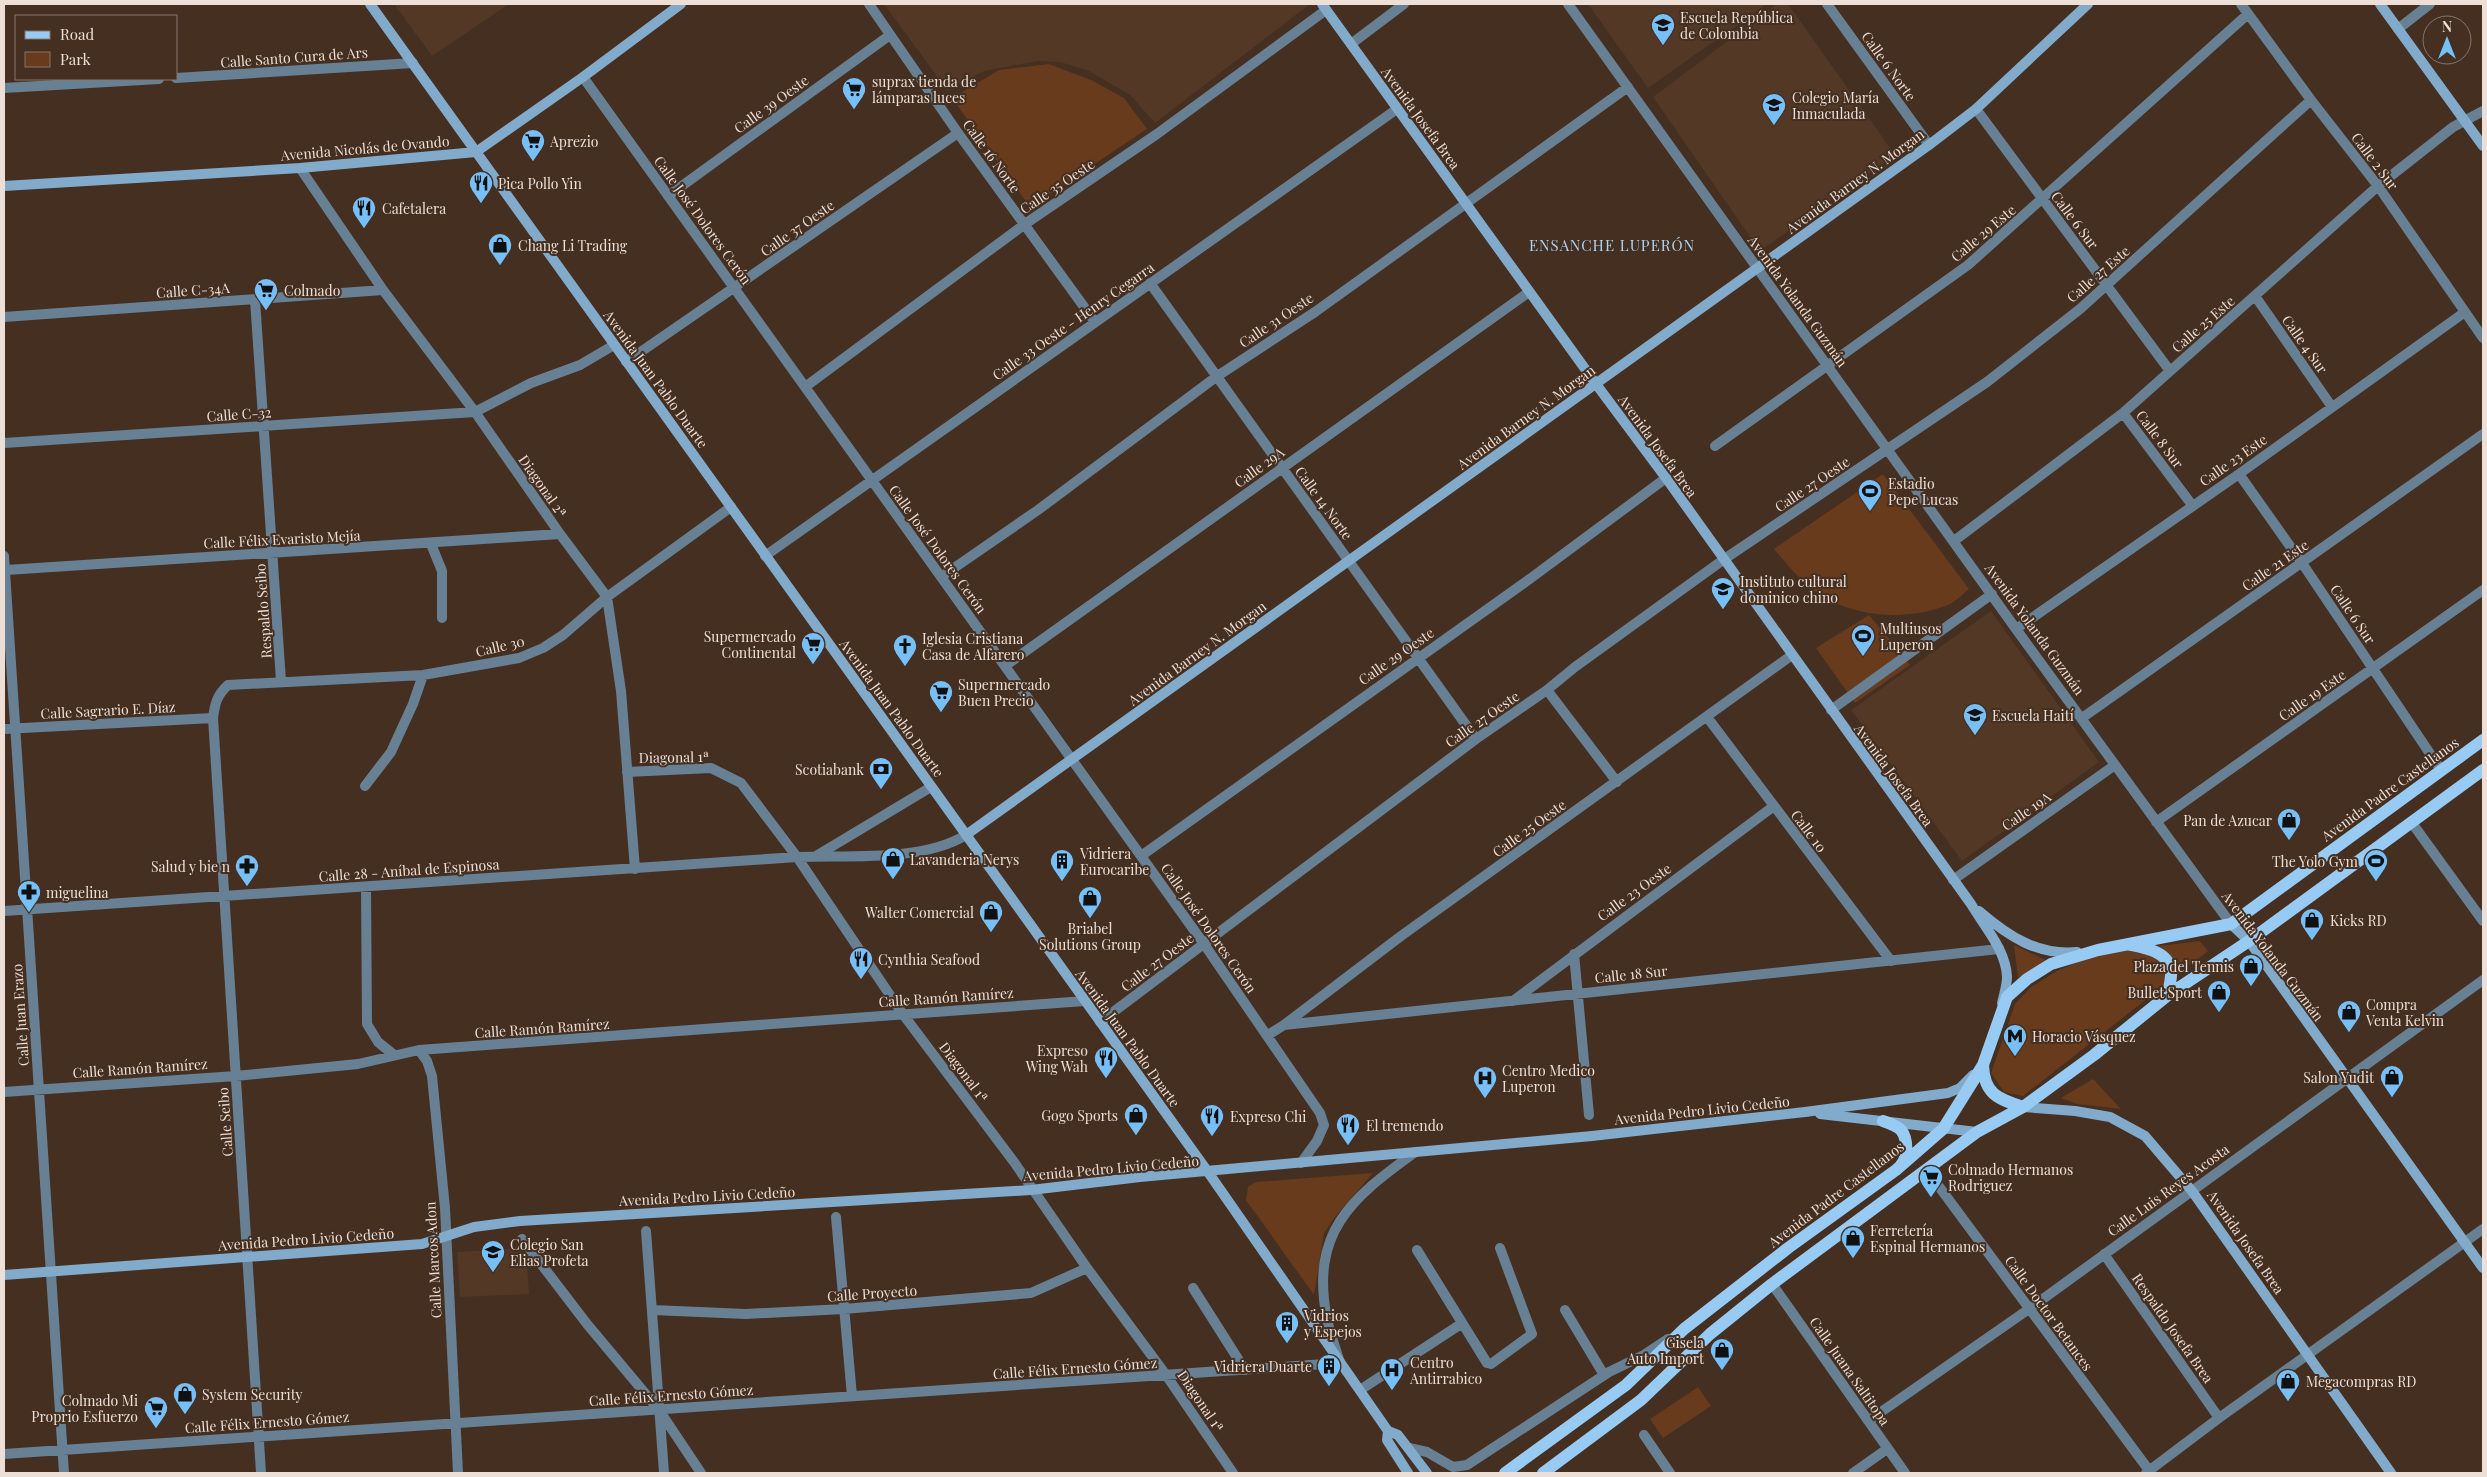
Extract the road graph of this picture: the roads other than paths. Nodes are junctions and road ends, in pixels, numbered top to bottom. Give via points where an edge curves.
1 (370, 4) edge
2 (682, 4) edge
3 (869, 4) edge
4 (1404, 4) edge
5 (1568, 4) edge
6 (1827, 4) edge
7 (2088, 4) edge
8 (2241, 4) edge
9 (2380, 4) edge
10 (2430, 4) edge
11 (1324, 7) edge
12 (2248, 14) junction
13 (2398, 29) junction
14 (890, 35) junction
15 (1351, 44) junction
16 (413, 63) junction
17 (583, 77) junction
18 (178, 78) edge
19 (142, 80) edge
20 (1628, 87) junction
21 (4, 88) edge
22 (2311, 100) junction
23 (1397, 109) junction
24 (1976, 109) junction
25 (2483, 111) edge
26 (2464, 120) junction
27 (958, 133) junction
28 (1929, 145) junction
29 (2483, 146) edge
30 (476, 152) junction
31 (300, 168) junction
32 (4, 186) edge
33 (2378, 186) junction
34 (668, 196) junction
35 (2043, 200) junction
36 (1466, 205) junction
37 (1025, 224) junction
38 (1758, 268) junction
39 (1150, 284) junction
40 (2106, 286) junction
41 (735, 289) junction
42 (383, 290) junction
43 (1529, 292) junction
44 (2255, 296) junction
45 (255, 300) junction
46 (2465, 312) junction
47 (4, 317) edge
48 (1095, 322) junction
49 (2483, 338) edge
50 (614, 345) junction
51 (626, 362) junction
52 (1829, 365) junction
53 (2170, 371) junction
54 (1216, 377) junction
55 (1596, 384) junction
56 (805, 388) junction
57 (2332, 407) junction
58 (475, 412) junction
59 (2123, 414) junction
60 (264, 427) junction
61 (2483, 434) edge
62 (4, 443) edge
63 (1715, 446) dead end
64 (1889, 450) junction
65 (1281, 468) junction
66 (2239, 474) junction
67 (1666, 478) junction
68 (872, 480) junction
69 (2192, 506) junction
70 (731, 507) junction
71 (560, 534) junction
72 (1954, 541) junction
73 (431, 544) junction
74 (272, 553) junction
75 (4, 556) edge
76 (765, 556) junction
77 (1723, 560) junction
78 (1348, 561) junction
79 (2302, 563) junction
80 (6, 570) junction
81 (941, 577) junction
82 (2483, 590) edge
83 (1992, 594) junction
84 (607, 597) junction
85 (442, 618) dead end
86 (2016, 629) junction
87 (1792, 656) junction
88 (1417, 658) junction
89 (1005, 666) junction
90 (2373, 668) junction
91 (423, 675) junction
92 (281, 682) junction
93 (228, 685) joint
94 (1547, 690) junction
95 (1831, 710) junction
96 (1707, 717) junction
97 (213, 718) junction
98 (2082, 718) junction
99 (16, 728) junction
100 (4, 729) edge
101 (1476, 740) junction
102 (2483, 740) edge
103 (1072, 759) junction
104 (2115, 765) junction
105 (2441, 770) junction
106 (2483, 770) edge
107 (627, 772) junction
108 (1617, 782) junction
109 (365, 786) dead end
110 (931, 787) junction
111 (1774, 806) junction
112 (2156, 822) junction
113 (2412, 823) junction
114 (966, 835) junction
115 (815, 856) junction
116 (1140, 856) junction
117 (797, 858) junction
118 (636, 868) junction
119 (1953, 880) junction
120 (366, 887) junction
121 (224, 896) junction
122 (1971, 904) junction
123 (26, 909) junction
124 (4, 911) edge
125 (2483, 921) edge
126 (2231, 924) junction
127 (2249, 941) junction
128 (1204, 944) junction
129 (2124, 944) junction
130 (1999, 950) junction
131 (2098, 950) junction
132 (1574, 954) junction
133 (1891, 961) junction
134 (2483, 980) edge
135 (1578, 993) junction
136 (2168, 994) junction
137 (1085, 1001) junction
138 (1512, 1001) junction
139 (902, 1013) junction
140 (2000, 1014) junction
141 (1100, 1022) junction
142 (1284, 1025) junction
143 (1268, 1035) junction
144 (419, 1050) junction
145 (394, 1055) junction
146 (1982, 1065) junction
147 (236, 1076) junction
148 (2347, 1078) junction
149 (39, 1088) junction
150 (4, 1092) edge
151 (2023, 1107) junction
152 (1805, 1112) junction
153 (1589, 1115) dead end
154 (1883, 1121) junction
155 (1943, 1129) junction
156 (1976, 1132) junction
157 (1414, 1153) junction
158 (1301, 1163) junction
159 (1926, 1169) junction
160 (1896, 1170) junction
161 (1208, 1172) junction
162 (1031, 1190) junction
163 (2192, 1191) junction
164 (836, 1217) dead end
165 (2483, 1229) edge
166 (646, 1231) dead end
167 (446, 1238) junction
168 (522, 1239) dead end
169 (2465, 1242) junction
170 (1500, 1248) dead end
171 (1417, 1250) dead end
172 (2104, 1254) junction
173 (247, 1257) junction
174 (1087, 1268) junction
175 (2483, 1268) edge
176 (51, 1272) junction
177 (4, 1275) edge
178 (1772, 1284) junction
179 (1193, 1288) dead end
180 (844, 1309) junction
181 (2029, 1309) junction
182 (653, 1310) junction
183 (1565, 1310) dead end
184 (1461, 1324) junction
185 (1684, 1329) junction
186 (2308, 1354) junction
187 (1340, 1363) junction
188 (1245, 1370) junction
189 (1166, 1375) junction
190 (1604, 1375) junction
191 (1360, 1390) junction
192 (852, 1396) junction
193 (659, 1410) junction
194 (2219, 1418) junction
195 (1868, 1421) junction
196 (455, 1423) junction
197 (1388, 1431) junction
198 (1644, 1434) dead end
199 (258, 1436) junction
200 (1409, 1448) junction
201 (1887, 1449) junction
202 (63, 1450) junction
203 (4, 1454) edge
204 (2149, 1472) edge
205 (64, 1473) edge
206 (261, 1473) edge
207 (458, 1473) edge
208 (664, 1473) edge
209 (701, 1473) edge
210 (1233, 1473) edge
211 (1408, 1473) edge
212 (1427, 1473) edge
213 (1504, 1473) edge
214 (1543, 1473) edge
215 (1670, 1473) edge
216 (1853, 1473) edge
217 (1905, 1473) edge
218 (2391, 1473) edge

1 - 16 main road, Avenida Juan Pablo Duarte
2 - 17 main road, Avenida Nicolás de Ovando
3 - 14 street, Calle 16 Norte
4 - 15 street
5 - 20 street, Avenida Yolanda Guzmán
6 - 28 street, Calle 6 Norte
7 - 24 main road, Avenida Barney N. Morgan
8 - 12 street, Calle 2 Sur
9 - 13 main road
10 - 13 street
11 - 15 main road, Avenida Josefa Brea
11 - 37 street, Calle 35 Oeste via 1158,134
12 - 22 street, Calle 2 Sur
12 - 35 street, Calle 29 Este
13 - 26 main road
14 - 27 street, Calle 16 Norte
14 - 34 street, Calle 39 Oeste
15 - 23 main road, Avenida Josefa Brea
16 - 18 street, Calle Santo Cura de Ars
16 - 30 main road, Avenida Juan Pablo Duarte
17 - 30 main road, Avenida Nicolás de Ovando
17 - 34 street, Calle José Dolores Cerón
19 - 21 street
20 - 36 street, Calle 31 Oeste via 1485,188
20 - 38 street, Avenida Yolanda Guzmán
22 - 33 street, Calle 2 Sur
22 - 40 street, Calle 27 Este
23 - 36 main road, Avenida Josefa Brea
23 - 39 street, Calle 33 Oeste - Henry Cegarra
24 - 28 main road, Avenida Barney N. Morgan
24 - 35 street, Calle 6 Sur
25 - 26 street, Calle 25 Este
26 - 29 main road
26 - 33 street, Calle 25 Este
27 - 37 street, Calle 16 Norte
27 - 41 street, Calle 37 Oeste
28 - 38 main road, Avenida Barney N. Morgan
30 - 31 main road, Avenida Nicolás de Ovando
30 - 50 main road, Avenida Juan Pablo Duarte
31 - 32 main road, Avenida Nicolás de Ovando
31 - 42 street, Diagonal 2ª
33 - 44 street, Calle 25 Este
33 - 46 street, Calle 2 Sur
34 - 41 street, Calle José Dolores Cerón
35 - 40 street, Calle 6 Sur
35 - 52 street, Calle 29 Este via 1968,264
36 - 43 main road, Avenida Josefa Brea
36 - 54 street, Calle 31 Oeste via 1315,312
37 - 48 street, Calle 16 Norte
37 - 56 street, Calle 35 Oeste
38 - 52 street, Avenida Yolanda Guzmán
38 - 55 main road, Avenida Barney N. Morgan
39 - 48 street, Calle 33 Oeste - Henry Cegarra
39 - 54 street, Calle 14 Norte
40 - 53 street, Calle 6 Sur
40 - 64 street, Calle 27 Este via 1987,382
41 - 51 street, Calle 37 Oeste
41 - 56 street, Calle José Dolores Cerón
42 - 45 street, Calle C-34A
42 - 58 street, Diagonal 2ª
43 - 55 main road, Avenida Josefa Brea
43 - 65 street, Calle 29A
44 - 53 street, Calle 25 Este
44 - 57 street, Calle 4 Sur
45 - 47 street, Calle C-34A
45 - 60 street, Respaldo Seibo
46 - 49 street, Calle 2 Sur
46 - 57 street, Calle 23 Este
48 - 68 street, Calle 33 Oeste - Henry Cegarra
50 - 51 main road, Avenida Juan Pablo Duarte
50 - 58 street via 580,365 531,384
51 - 70 main road, Avenida Juan Pablo Duarte
52 - 63 street, Calle 29 Este
52 - 64 street, Avenida Yolanda Guzmán
53 - 59 street, Calle 25 Este
54 - 65 street, Calle 14 Norte
54 - 81 street, Calle 31 Oeste via 1038,510
55 - 67 main road, Avenida Josefa Brea
55 - 78 main road, Avenida Barney N. Morgan
56 - 68 street, Calle José Dolores Cerón
57 - 66 street, Calle 23 Este
58 - 60 street, Calle C-32
58 - 71 street, Diagonal 2ª
59 - 69 street, Calle 8 Sur
59 - 72 street, Calle 25 Este
60 - 62 street, Calle C-32
60 - 74 street, Respaldo Seibo
61 - 79 street, Calle 21 Este
64 - 72 street, Avenida Yolanda Guzmán
64 - 77 street, Calle 27 Oeste
65 - 78 street, Calle 14 Norte
65 - 89 street, Calle 29A
66 - 69 street, Calle 23 Este
66 - 79 street, Calle 6 Sur
67 - 77 main road, Avenida Josefa Brea
67 - 88 street, Calle 29 Oeste
68 - 76 street, Calle 33 Oeste - Henry Cegarra
68 - 81 street, Calle José Dolores Cerón
69 - 86 street, Calle 23 Este
70 - 76 main road, Avenida Juan Pablo Duarte
70 - 84 street, Calle 30
71 - 73 street, Calle Félix Evaristo Mejía
71 - 84 street, Diagonal 2ª
72 - 83 street, Avenida Yolanda Guzmán
73 - 74 street, Calle Félix Evaristo Mejía
73 - 85 street via 442,571
74 - 80 street, Calle Félix Evaristo Mejía
74 - 92 street, Respaldo Seibo
75 - 80 street, Calle Juan Erazo
76 - 110 main road, Avenida Juan Pablo Duarte
77 - 87 main road, Avenida Josefa Brea
77 - 94 street, Calle 27 Oeste
78 - 88 street, Calle 14 Norte
78 - 103 main road, Avenida Barney N. Morgan
79 - 90 street, Calle 6 Sur
79 - 98 street, Calle 21 Este
80 - 99 street, Calle Juan Erazo
81 - 89 street, Calle José Dolores Cerón
82 - 90 street, Calle 19 Este
83 - 86 street, Avenida Yolanda Guzmán
83 - 95 street
84 - 91 street, Calle 30 via 543,648 519,658
84 - 107 street, Diagonal 2ª via 621,691
86 - 98 street, Avenida Yolanda Guzmán
87 - 95 main road, Avenida Josefa Brea
87 - 96 street, Calle 25 Oeste
88 - 101 street, Calle 14 Norte
88 - 116 street, Calle 29 Oeste
89 - 103 street, Calle José Dolores Cerón
90 - 105 street, Calle 6 Sur
90 - 112 street, Calle 19 Este
91 - 92 street, Calle 30
91 - 109 street via 391,752
92 - 93 street, Calle 30
93 - 97 street, Calle Seibo via 215,702
94 - 101 street, Calle 27 Oeste
94 - 108 street
95 - 119 main road, Avenida Josefa Brea
96 - 108 street, Calle 25 Oeste
96 - 111 street, Calle 10
97 - 99 street, Calle Sagrario E. Díaz
97 - 121 street, Calle Seibo
98 - 104 street, Avenida Yolanda Guzmán
99 - 100 street, Calle Sagrario E. Díaz
99 - 123 street, Calle Juan Erazo
101 - 128 street, Calle 27 Oeste
102 - 105 main road, Avenida Padre Castellanos
103 - 114 main road, Avenida Barney N. Morgan
103 - 116 street, Calle José Dolores Cerón
104 - 112 street, Avenida Yolanda Guzmán
104 - 119 street, Calle 19A
105 - 126 main road, Avenida Padre Castellanos
106 - 113 main road
107 - 117 street, Diagonal 1ª via 712,768 727,774 742,783
107 - 118 street, Diagonal 2ª
108 - 142 street, Calle 25 Oeste via 1401,936
110 - 114 main road, Avenida Juan Pablo Duarte
110 - 115 street, Calle 28 - Aníbal de Espinosa
111 - 132 street, Calle 23 Oeste
111 - 133 street, Calle 10
112 - 126 street, Avenida Yolanda Guzmán
113 - 125 street
113 - 127 main road
114 - 115 street, Calle 28 - Aníbal de Espinosa via 936,849 908,853
114 - 137 main road, Avenida Juan Pablo Duarte
115 - 117 street, Calle 28 - Aníbal de Espinosa
116 - 128 street, Calle José Dolores Cerón
117 - 118 street, Calle 28 - Aníbal de Espinosa
117 - 139 street, Diagonal 1ª
118 - 120 street, Calle 28 - Aníbal de Espinosa
119 - 122 main road, Avenida Josefa Brea
120 - 121 street, Calle 28 - Aníbal de Espinosa
120 - 145 street via 367,1024 378,1042
121 - 123 street, Calle 28 - Aníbal de Espinosa
121 - 147 street, Calle Seibo
122 - 130 main road, Avenida Josefa Brea
122 - 131 main road, Avenida Josefa Brea via 2002,931 2030,946 2062,954
123 - 124 street, Calle 28 - Aníbal de Espinosa
123 - 149 street, Calle Juan Erazo
126 - 127 main road, Avenida Yolanda Guzmán
126 - 129 main road, Avenida Padre Castellanos
127 - 136 main road
127 - 148 main road, Avenida Yolanda Guzmán
128 - 141 street, Calle 27 Oeste
128 - 143 street, Calle José Dolores Cerón
129 - 131 main road, Avenida Padre Castellanos
129 - 136 main road via 2147,948 2163,956 2171,970
130 - 133 street, Calle 18 Sur
130 - 140 main road, Avenida Josefa Brea via 2007,979
131 - 140 main road, Avenida Padre Castellanos via 2051,964 2027,979 2007,997
132 - 135 street
132 - 138 street, Calle 23 Oeste
133 - 135 street, Calle 18 Sur
134 - 148 street, Calle Luis Reyes Acosta
135 - 138 street, Calle 18 Sur
135 - 153 street
136 - 151 main road via 2094,1055
137 - 139 street, Calle Ramón Ramírez
137 - 141 main road, Avenida Juan Pablo Duarte
138 - 142 street, Calle 18 Sur
139 - 144 street, Calle Ramón Ramírez
139 - 162 street, Diagonal 1ª via 1014,1162
140 - 146 main road, Avenida Padre Castellanos
141 - 161 main road, Avenida Juan Pablo Duarte
142 - 143 street, Calle 18 Sur
143 - 158 street, Calle José Dolores Cerón via 1324,1125
144 - 145 street, Calle Ramón Ramírez
144 - 167 street, Calle Marcos Adon via 432,1076
145 - 147 street, Calle Ramón Ramírez via 358,1064
146 - 151 main road via 1983,1081 1997,1098
146 - 152 main road, Avenida Pedro Livio Cedeño via 1960,1088 1948,1093
146 - 155 main road, Avenida Padre Castellanos
147 - 149 street, Calle Ramón Ramírez
147 - 173 street, Calle Seibo
148 - 163 street, Calle Luis Reyes Acosta
148 - 169 main road, Avenida Yolanda Guzmán
149 - 150 street, Calle Ramón Ramírez
149 - 176 street, Calle Juan Erazo
151 - 156 main road
151 - 163 main road, Avenida Josefa Brea via 2110,1117 2145,1136
152 - 154 main road
152 - 157 main road, Avenida Pedro Livio Cedeño
154 - 155 main road
154 - 160 main road via 1900,1129 1905,1136 1906,1156
155 - 156 main road
155 - 160 main road, Avenida Padre Castellanos
156 - 159 main road
157 - 158 main road, Avenida Pedro Livio Cedeño
157 - 187 street via 1367,1189 1347,1210 1331,1235 1324,1254 1322,1278 1327,1320
158 - 161 main road, Avenida Pedro Livio Cedeño
159 - 178 main road
159 - 181 street, Calle Doctor Betances
160 - 185 main road, Avenida Padre Castellanos
161 - 162 main road, Avenida Pedro Livio Cedeño
161 - 187 main road, Avenida Juan Pablo Duarte
162 - 167 main road, Avenida Pedro Livio Cedeño via 520,1221 474,1227
162 - 174 street, Diagonal 1ª
163 - 172 street, Calle Luis Reyes Acosta
163 - 186 main road, Avenida Josefa Brea
164 - 180 street
165 - 169 street
166 - 182 street
167 - 173 main road, Avenida Pedro Livio Cedeño via 422,1244
167 - 196 street, Calle Marcos Adon
168 - 193 street
169 - 175 main road, Avenida Yolanda Guzmán
169 - 186 street
170 - 184 street via 1531,1336 1489,1364
171 - 184 street
172 - 181 street, Calle Luis Reyes Acosta
172 - 194 street, Respaldo Josefa Brea
173 - 176 main road, Avenida Pedro Livio Cedeño
173 - 199 street, Calle Seibo
174 - 180 street, Calle Proyecto via 1031,1294
174 - 189 street, Diagonal 1ª
176 - 177 main road, Avenida Pedro Livio Cedeño
176 - 202 street, Calle Juan Erazo
178 - 195 street, Calle Juana Saltitopa
178 - 214 main road via 1710,1334 1641,1400
179 - 188 street
180 - 182 street, Calle Proyecto via 746,1314
180 - 192 street
181 - 195 street, Calle Luis Reyes Acosta
181 - 204 street, Calle Doctor Betances
182 - 193 street
183 - 190 street
184 - 191 street
185 - 190 street via 1644,1355
185 - 213 main road, Avenida Padre Castellanos via 1626,1385
186 - 194 street
186 - 218 main road, Avenida Josefa Brea
187 - 188 street, Calle Félix Ernesto Gómez
187 - 191 main road, Avenida Juan Pablo Duarte
188 - 189 street, Calle Félix Ernesto Gómez
189 - 192 street, Calle Félix Ernesto Gómez
189 - 210 street, Diagonal 1ª
190 - 200 street via 1468,1466 1453,1467 1427,1452
191 - 197 main road, Avenida Juan Pablo Duarte
192 - 193 street, Calle Félix Ernesto Gómez
193 - 196 street, Calle Félix Ernesto Gómez
193 - 208 street
193 - 209 street
194 - 204 street
195 - 201 street, Calle Juana Saltitopa
196 - 199 street, Calle Félix Ernesto Gómez
196 - 207 street, Calle Marcos Adon
197 - 200 main road, Avenida Juan Pablo Duarte via 1398,1435
197 - 211 main road, Avenida Juan Pablo Duarte via 1387,1440
198 - 215 street
199 - 202 street, Calle Félix Ernesto Gómez
199 - 206 street, Calle Seibo
200 - 212 main road, Avenida Juan Pablo Duarte
201 - 216 street
201 - 217 street, Calle Juana Saltitopa
202 - 203 street, Calle Félix Ernesto Gómez
202 - 205 street, Calle Juan Erazo

